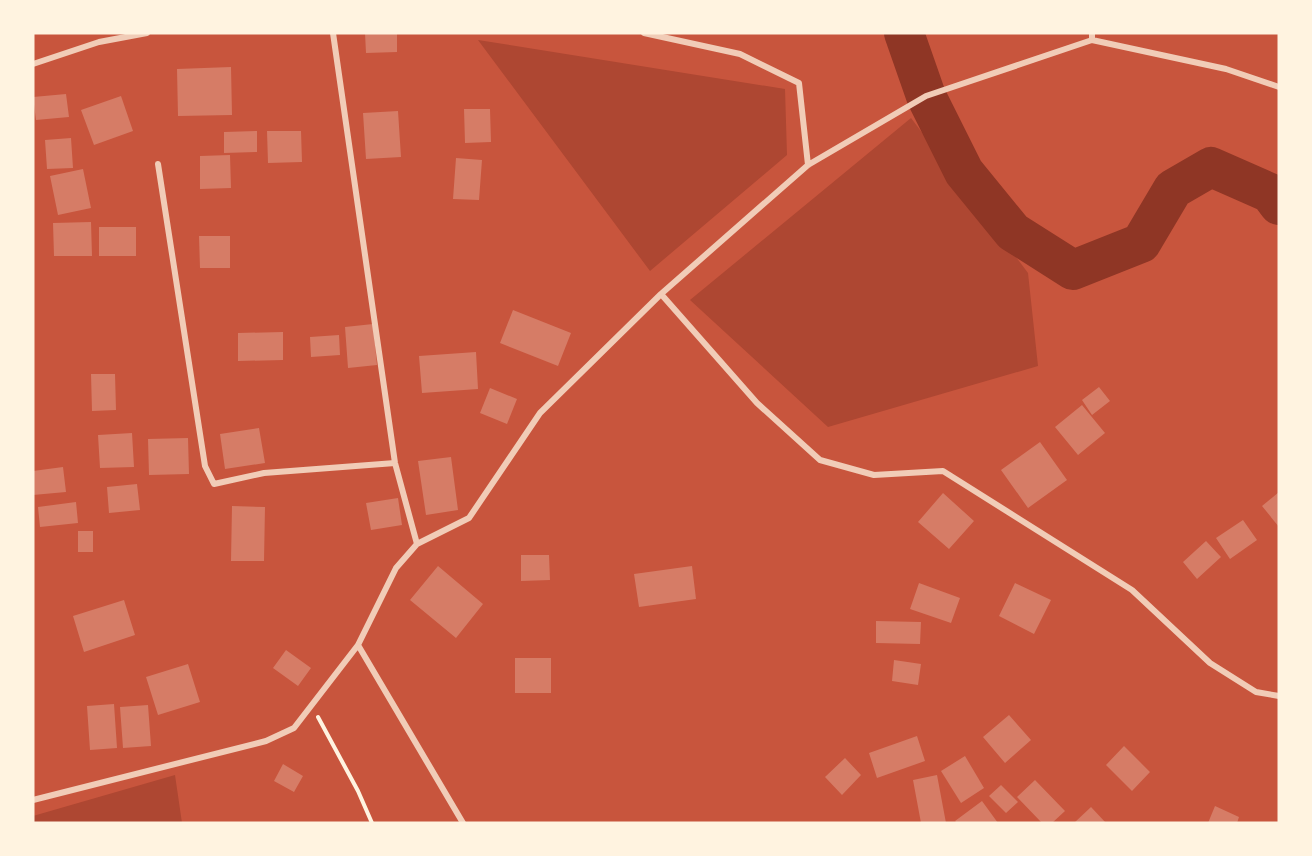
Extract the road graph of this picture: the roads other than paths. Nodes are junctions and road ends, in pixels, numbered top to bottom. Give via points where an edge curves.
1 (147, 33) edge
2 (333, 33) edge
3 (644, 33) edge
4 (1092, 37) edge
5 (33, 64) edge
6 (1279, 87) edge
7 (158, 164) dead end
8 (808, 165) junction
9 (661, 294) junction
10 (395, 463) junction
11 (417, 544) junction
12 (358, 645) junction
13 (1279, 696) edge
14 (33, 800) edge
15 (463, 823) edge

1 - 5 street via 99,42
2 - 10 street
3 - 8 street via 740,54 799,83
4 - 6 street via 1226,69
4 - 8 street via 926,96
7 - 10 street via 205,466 214,484 264,473
8 - 9 street
9 - 11 street via 540,413 469,518
9 - 13 street via 757,403 820,460 874,475 943,471 1132,590 1210,663 1256,692
10 - 11 street
11 - 12 street via 396,568
12 - 14 street via 294,728 266,741
12 - 15 street

